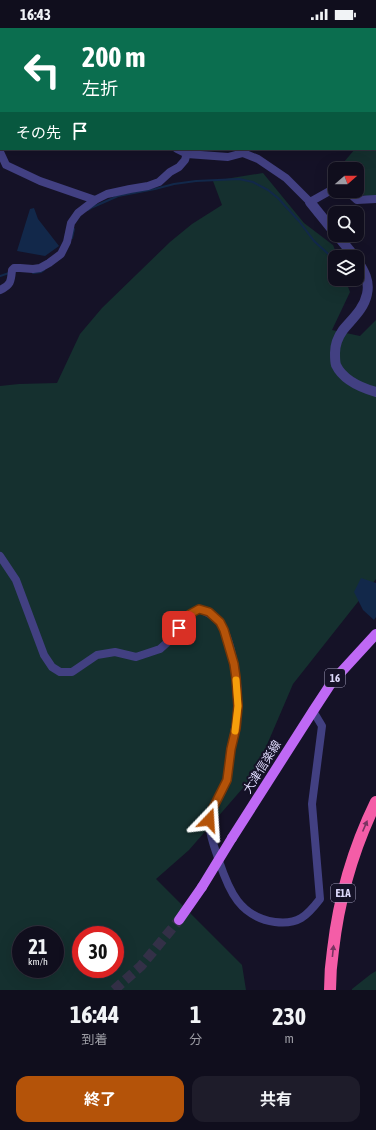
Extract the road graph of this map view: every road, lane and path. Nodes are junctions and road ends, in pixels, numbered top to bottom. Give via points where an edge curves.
1 (187, 151) edge
2 (242, 151) edge
3 (0, 152) edge
4 (328, 192) edge
5 (355, 198) edge
6 (376, 199) edge
7 (95, 200) junction
8 (310, 202) junction
9 (328, 224) edge
10 (342, 242) edge
11 (349, 250) edge
12 (364, 271) edge
13 (0, 290) edge
14 (376, 392) edge
15 (0, 556) edge
16 (376, 634) edge
17 (313, 711) junction
18 (376, 802) edge
19 (179, 920) tunnel mouth
20 (330, 990) edge

1 - 2 street via 228,157
1 - 7 street via 185,160 179,167 159,182 107,194
2 - 8 street via 286,178
3 - 7 street via 6,165 40,181
4 - 8 street
5 - 6 street
7 - 13 street via 78,213 71,223 61,254 40,268 14,268 11,281
8 - 9 street
10 - 11 street
12 - 14 street via 367,278 367,295 363,305 338,337 335,346 336,364 340,372 358,386
15 - 17 street via 16,580 44,655 52,667 60,672 72,672 97,654 116,652 136,657 160,649 190,614 199,609 209,612 220,622 234,664 238,706 227,780 212,810 209,820 210,831 235,899 253,915 277,922 301,919 320,899 312,804 322,726
16 - 17 main road, 大津信楽線 / 16 via 332,682
17 - 19 main road, 大津信楽線 / 16, bridge
20 -> 18 highway, E1A via 340,903 349,868

